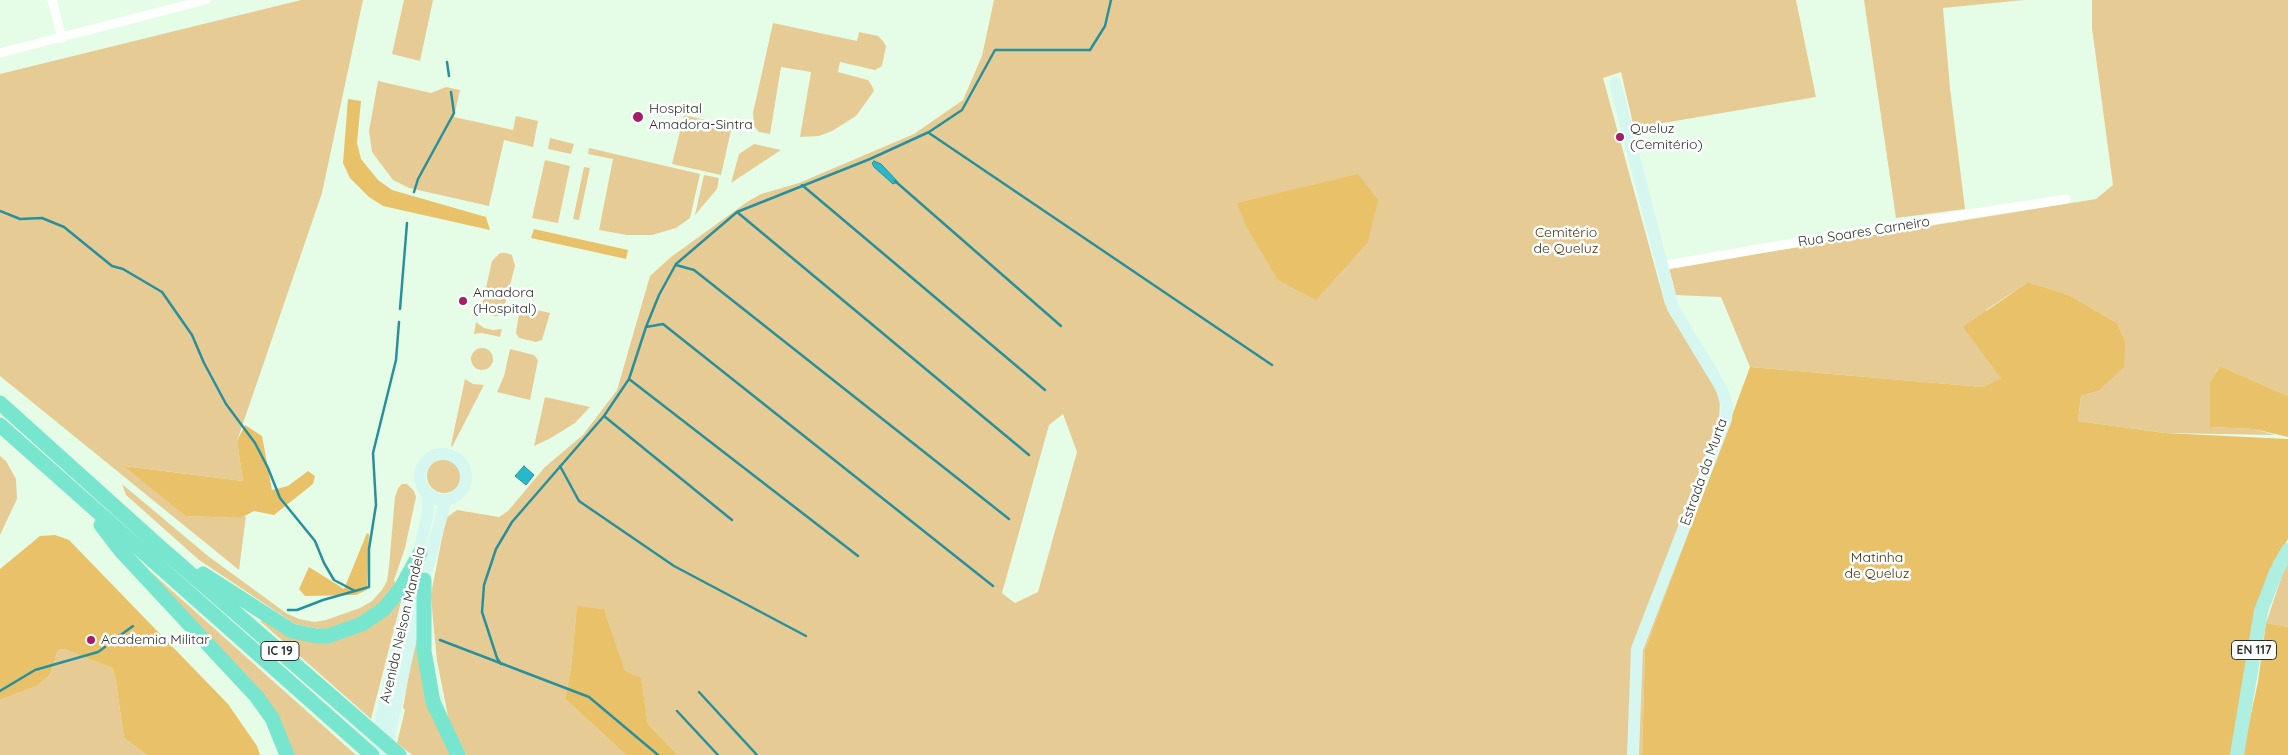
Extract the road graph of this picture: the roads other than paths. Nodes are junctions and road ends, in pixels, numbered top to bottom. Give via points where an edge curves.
1 (52, 0) edge
2 (206, 0) edge
3 (62, 38) junction
4 (0, 53) edge
5 (1615, 83) dead end
6 (2066, 199) dead end
7 (1661, 266) junction
8 (0, 403) edge
9 (0, 425) edge
10 (428, 494) junction
11 (81, 498) junction
12 (446, 500) junction
13 (162, 548) junction
14 (2288, 550) edge
15 (420, 553) junction
16 (424, 580) junction
17 (287, 755) edge
18 (373, 755) edge
19 (385, 755) edge
20 (399, 755) edge
21 (458, 755) edge
22 (1633, 755) edge
23 (2237, 755) edge

1 - 3 street
2 - 3 street
3 - 4 street
5 - 7 street, Estrada da Murta
6 - 7 street, Rua Soares Carneiro
7 - 22 street, Estrada da Murta via 1672,308 1722,389 1727,407 1726,419 1636,649
8 - 13 highway, IC 19
9 - 11 highway, IC 19
10 - 12 street
10 - 12 street via 420,479 425,463 438,454 448,454 462,464 467,479 457,496
10 - 15 street, Avenida Nelson Mandela via 428,514
11 - 17 highway via 121,551 256,696 272,718
11 - 18 highway, IC 19
12 - 16 street, Avenida Nelson Mandela
13 - 15 highway via 277,623 292,631 317,636 342,632 362,624 384,609 401,588
13 - 20 highway, IC 19
14 - 23 main road, EN 117 via 2261,611
15 - 18 street, Avenida Nelson Mandela
16 - 19 street, Avenida Nelson Mandela
16 - 21 highway via 424,652 433,702

